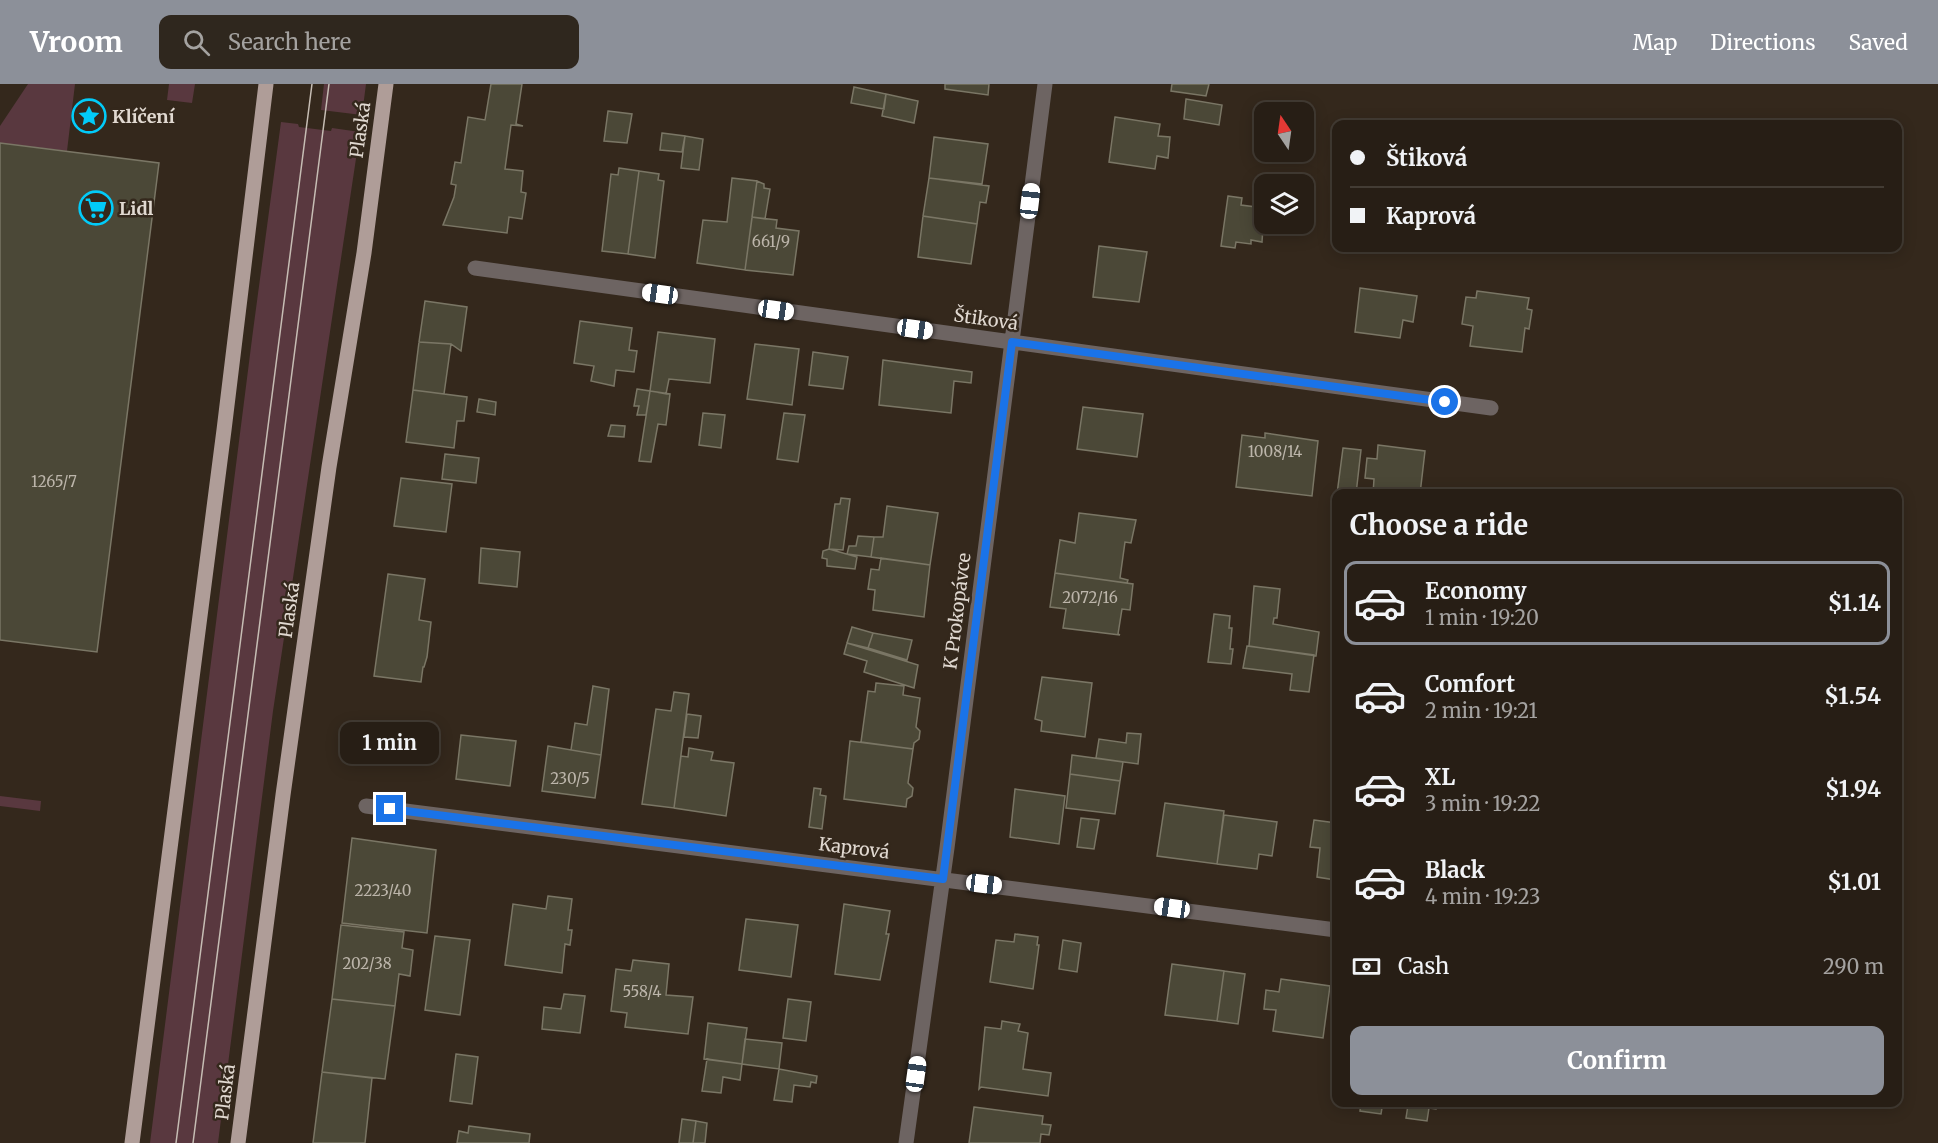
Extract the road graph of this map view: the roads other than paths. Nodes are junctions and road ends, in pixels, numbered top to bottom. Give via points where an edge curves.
1 (266, 84) edge
2 (386, 84) edge
3 (1045, 84) edge
4 (475, 268) dead end
5 (1012, 342) junction
6 (1491, 408) dead end
7 (366, 806) dead end
8 (943, 879) junction
9 (1332, 929) edge
10 (132, 1143) edge
11 (238, 1143) edge
12 (906, 1143) edge

1 - 10 main road
2 - 11 main road, Plaská via 364,253 329,467
3 - 5 street, K Prokopávce
4 - 5 street, Štiková
5 - 6 street, Štiková
5 - 8 street, K Prokopávce
7 - 8 street, Kaprová
8 - 9 street, Kaprová
8 - 12 street, K Prokopávce

